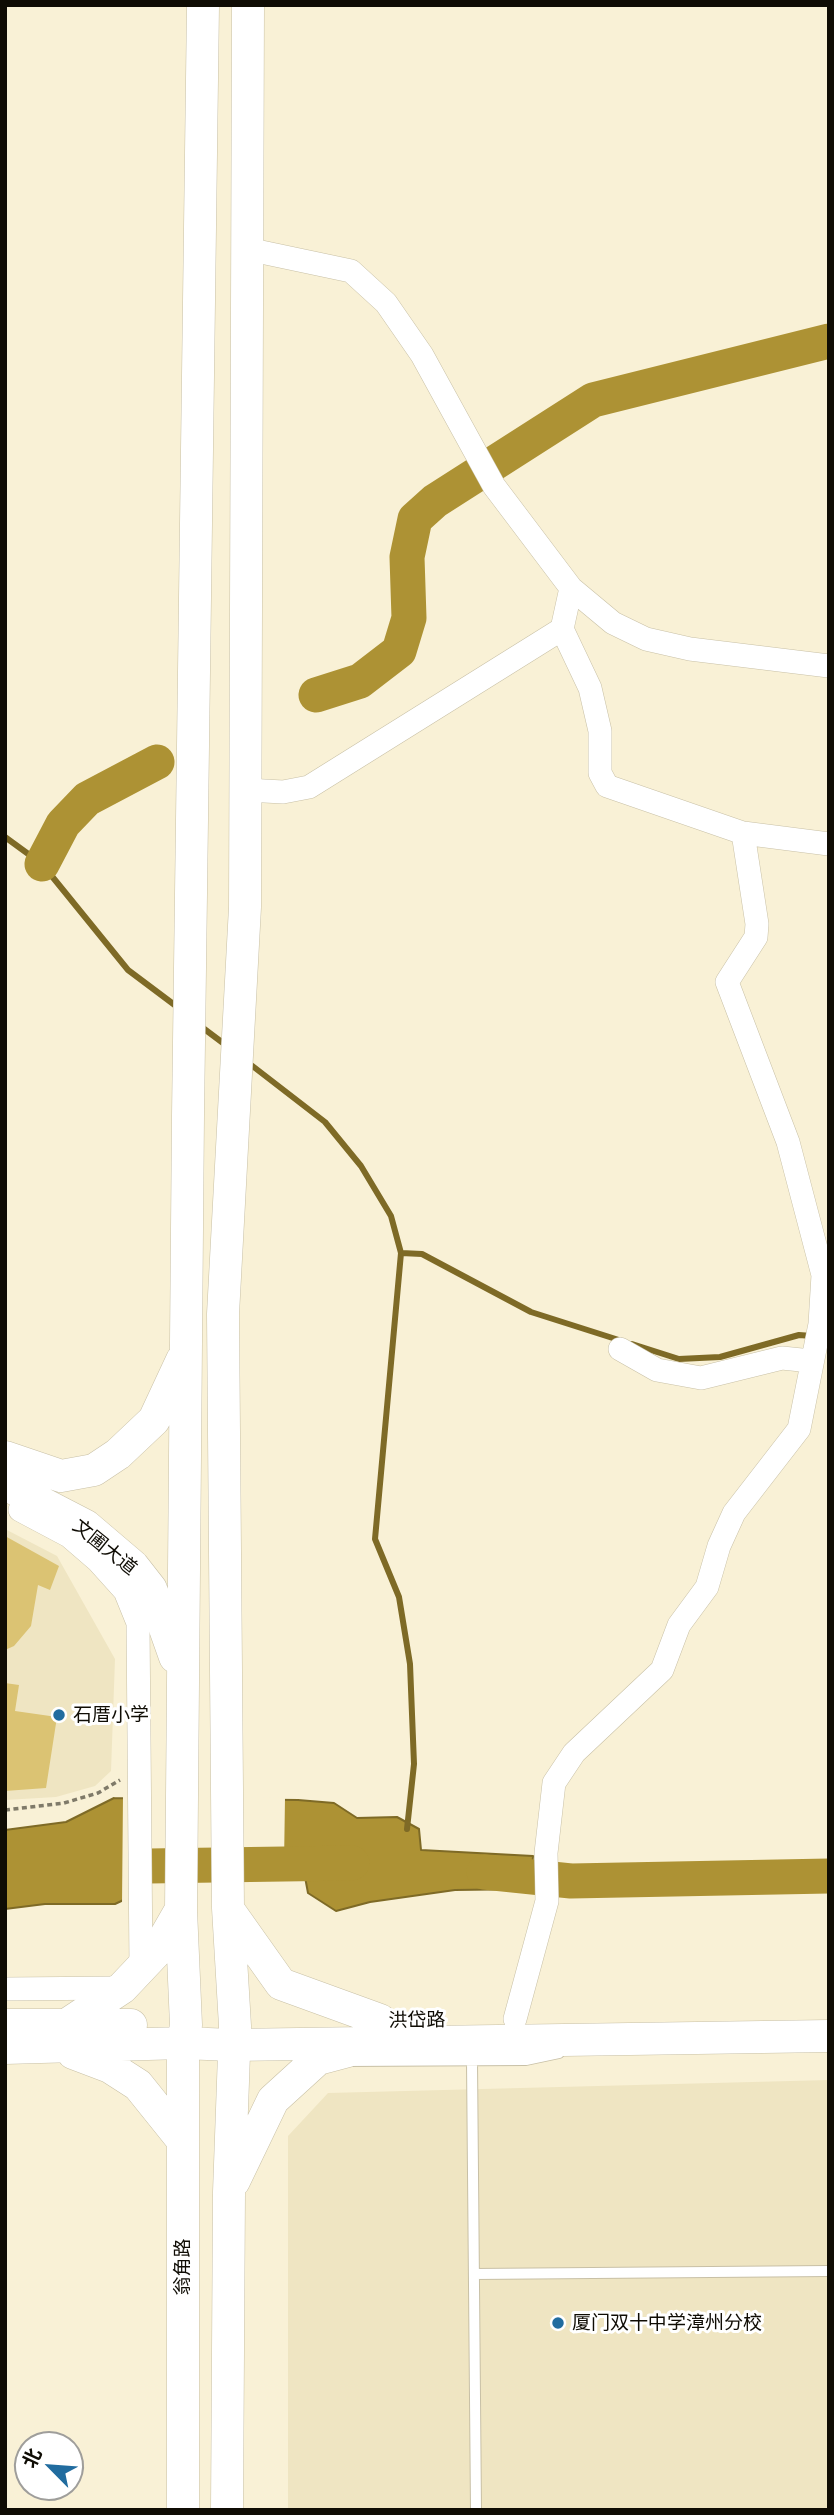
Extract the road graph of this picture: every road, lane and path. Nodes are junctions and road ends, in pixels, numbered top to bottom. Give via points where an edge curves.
1 (203, 5) edge
2 (248, 5) edge
3 (247, 249) junction
4 (571, 588) junction
5 (562, 629) junction
6 (829, 666) edge
7 (246, 790) junction
8 (743, 833) junction
9 (829, 844) edge
10 (620, 1349) dead end
11 (186, 1353) junction
12 (812, 1356) junction
13 (5, 1457) edge
14 (5, 1484) edge
15 (5, 1502) edge
16 (183, 1681) junction
17 (139, 1787) junction
18 (5, 1810) edge
19 (228, 1908) junction
20 (181, 1910) junction
21 (132, 1978) junction
22 (5, 1989) edge
23 (829, 2015) edge
24 (515, 2019) junction
25 (5, 2025) edge
26 (379, 2031) junction
27 (184, 2034) junction
28 (62, 2036) junction
29 (234, 2036) junction
30 (829, 2036) edge
31 (615, 2038) junction
32 (5, 2048) edge
33 (318, 2059) junction
34 (472, 2061) junction
35 (183, 2141) junction
36 (229, 2192) junction
37 (829, 2271) edge
38 (474, 2274) junction
39 (183, 2510) edge
40 (227, 2510) edge
41 (476, 2510) edge

1 - 11 main road, 翁角路
2 - 3 main road
3 - 4 street via 351,271 386,303 422,355 494,485
3 - 7 main road
4 - 5 street
4 - 6 street via 613,623 646,639
5 - 7 street via 309,787 283,792
5 - 8 street via 590,688 600,732 600,773 607,786
7 - 19 main road via 245,906 223,1314
8 - 9 street
8 - 12 street via 756,937 727,982 791,1155 823,1275 820,1324
10 - 12 street via 657,1370 701,1378 782,1358
11 - 13 main road via 154,1420 94,1470 61,1476
11 - 16 main road, 翁角路
12 - 24 street via 799,1429 734,1513 707,1587 679,1625 662,1670 574,1753 554,1783 546,1853 547,1901
14 - 16 main road, 文圃大道 via 86,1526 133,1566 151,1589
15 - 17 street via 69,1536 125,1591 138,1623
16 - 20 main road, 翁角路
17 - 18 path via 115,1780 98,1793 64,1804
17 - 21 street via 141,1917
19 - 26 main road via 281,1984
19 - 29 main road
20 - 21 main road via 157,1951
20 - 27 main road, 翁角路
21 - 22 street
21 - 28 main road
23 - 24 main road, 洪岱路
24 - 26 main road, 洪岱路
25 - 28 main road
26 - 29 main road
26 - 31 main road
26 - 33 main road
27 - 28 main road
27 - 29 main road
27 - 35 main road, 翁角路
28 - 32 main road
28 - 35 main road via 138,2085
29 - 36 main road
30 - 31 main road
31 - 34 lane via 526,2060
33 - 34 lane
33 - 36 main road via 272,2100
34 - 38 lane
35 - 39 main road, 翁角路
36 - 40 main road
37 - 38 lane
38 - 41 lane

